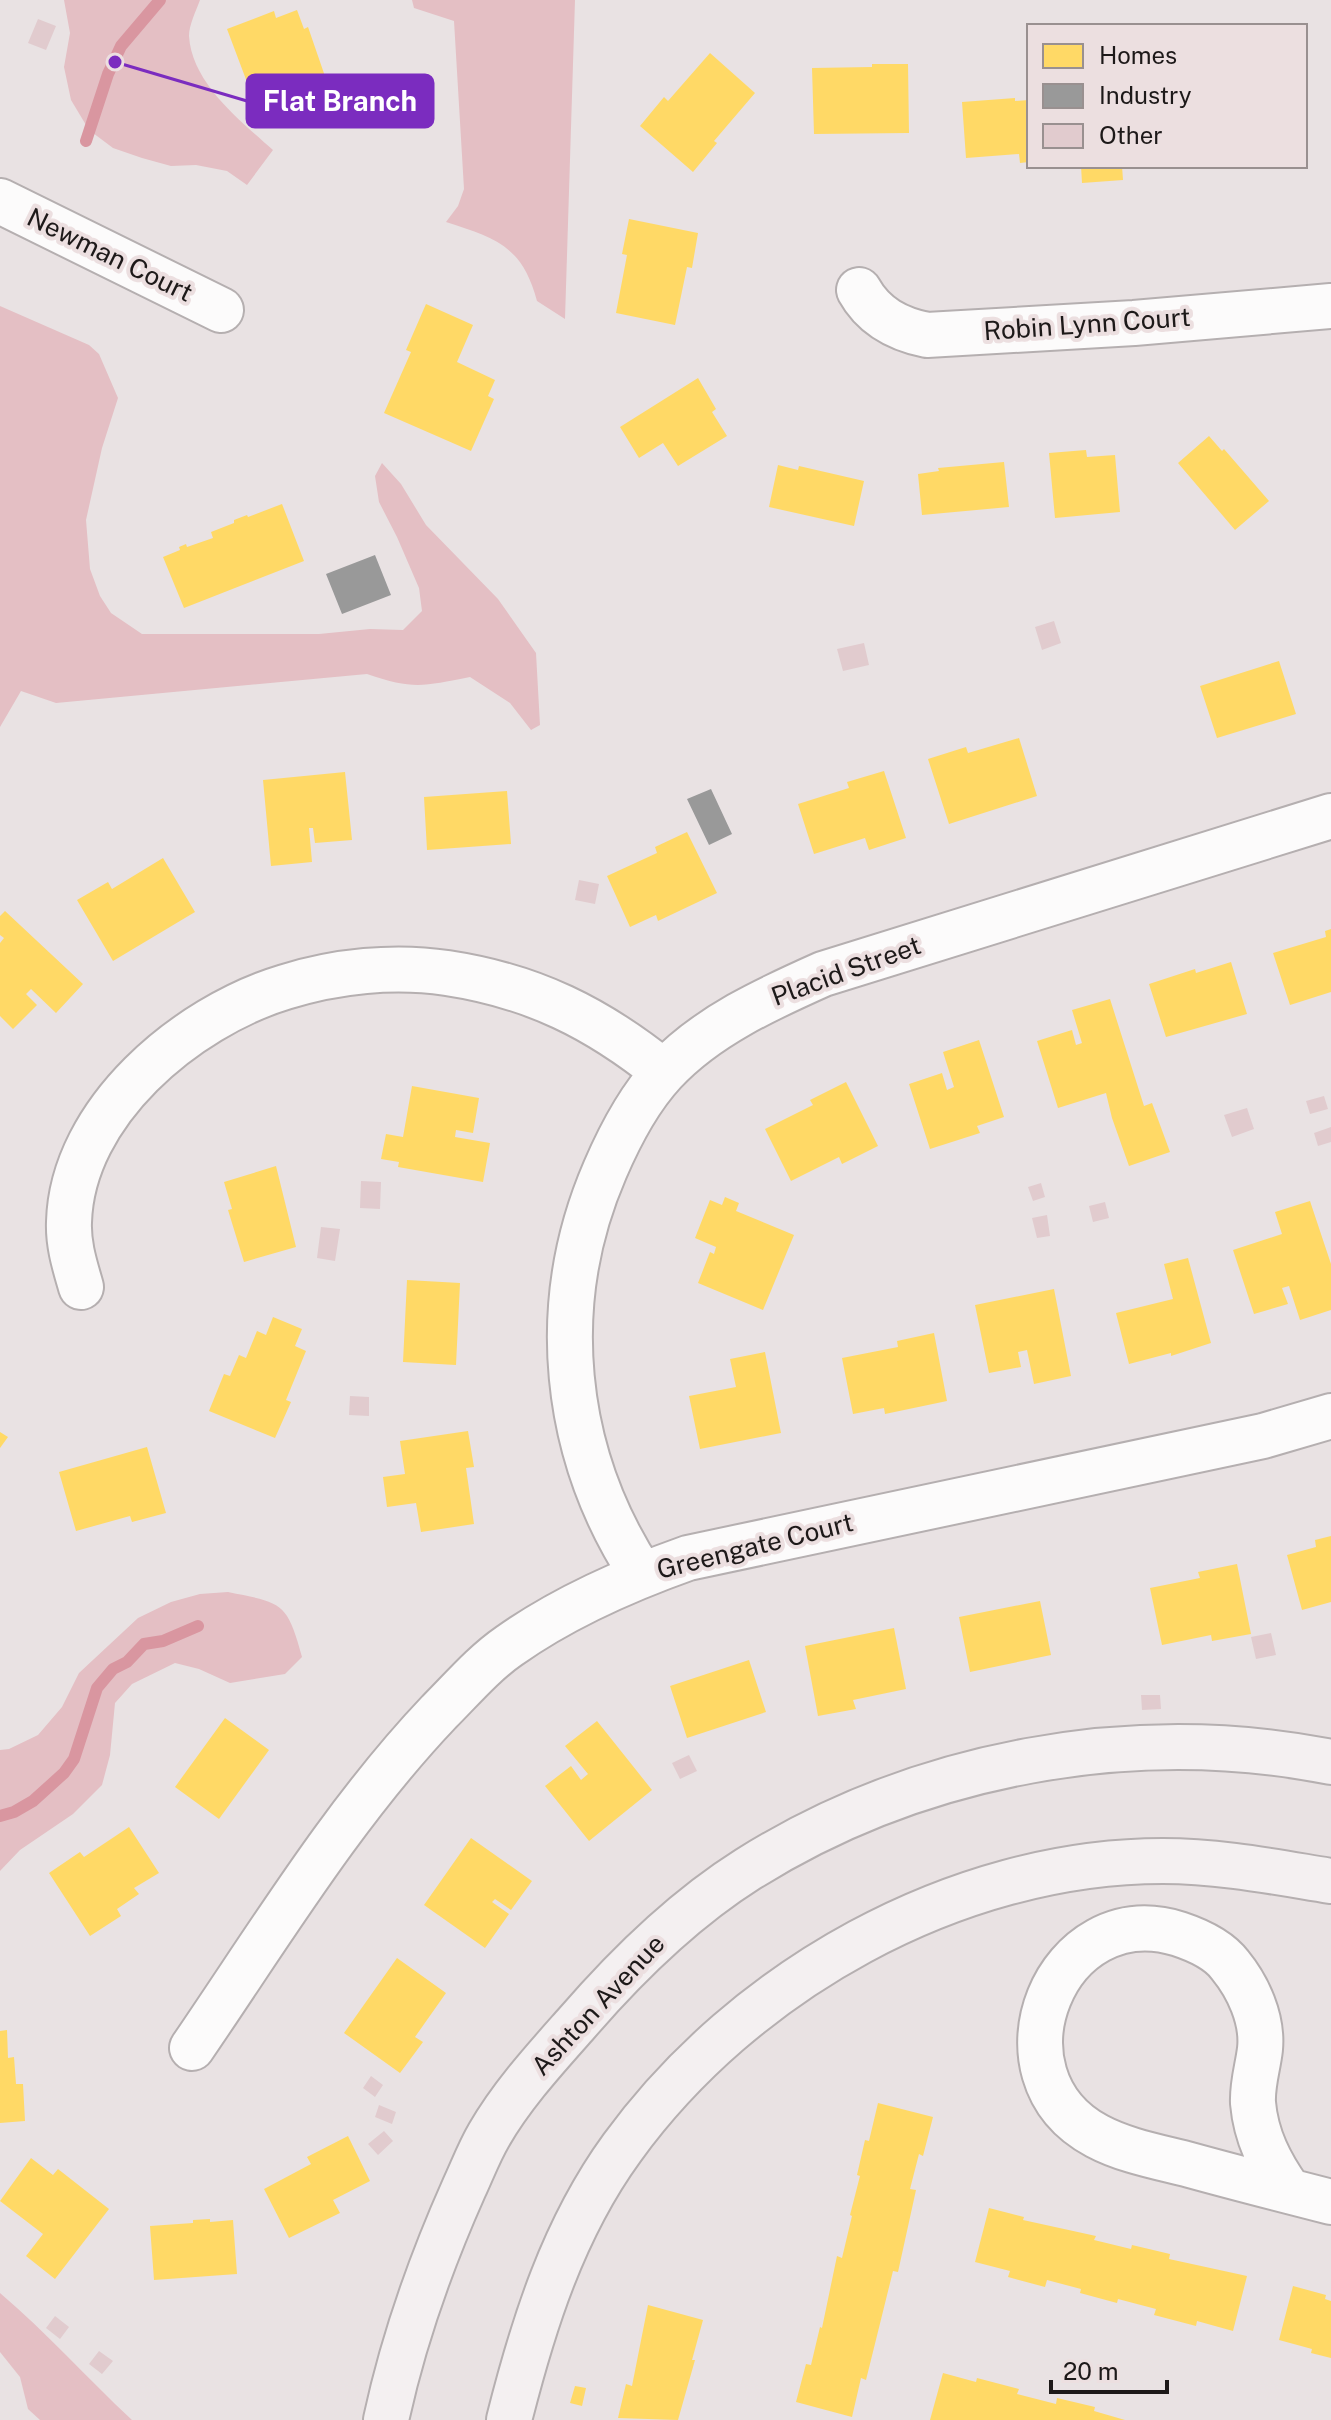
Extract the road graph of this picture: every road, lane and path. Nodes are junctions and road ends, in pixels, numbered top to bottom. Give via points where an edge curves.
1 (0, 201) edge
2 (859, 290) dead end
3 (1331, 306) edge
4 (221, 310) dead end
5 (1331, 816) edge
6 (664, 1072) junction
7 (81, 1287) dead end
8 (1331, 1416) edge
9 (642, 1575) junction
10 (1331, 1762) edge
11 (1331, 1881) edge
12 (192, 2048) dead end
13 (1289, 2191) junction
14 (1331, 2202) edge
15 (386, 2420) edge
16 (509, 2420) edge

1 - 4 street, Newman Court
2 - 3 street, Robin Lynn Court via 882,318 927,335
5 - 6 street, Placid Street via 823,974 761,1002 704,1038
6 - 7 street via 595,1022 505,985 397,970 339,974 284,987 231,1009 182,1039 139,1076 103,1120 85,1151 69,1223
6 - 9 street, Placid Street via 618,1139 597,1188 581,1238 570,1304 568,1355 579,1430 597,1490
8 - 9 street, Greengate Court via 1263,1436 688,1558
9 - 12 street, Greengate Court via 575,1606 509,1646 430,1722 345,1825
10 - 15 street, Ashton Avenue via 1193,1746 1121,1747 1024,1762 867,1808 796,1841 729,1882 611,1984 533,2072 488,2136 420,2299
11 - 16 street via 1163,1861 1019,1878 936,1906 810,1971 726,2033 621,2149 559,2261 530,2337
13 - 13 street via 1121,2146 1076,2122 1047,2080 1039,2031 1048,1996 1067,1966 1095,1943 1129,1930 1165,1930 1199,1941 1228,1962 1249,1992 1259,2027 1257,2126 1273,2168
13 - 14 street

